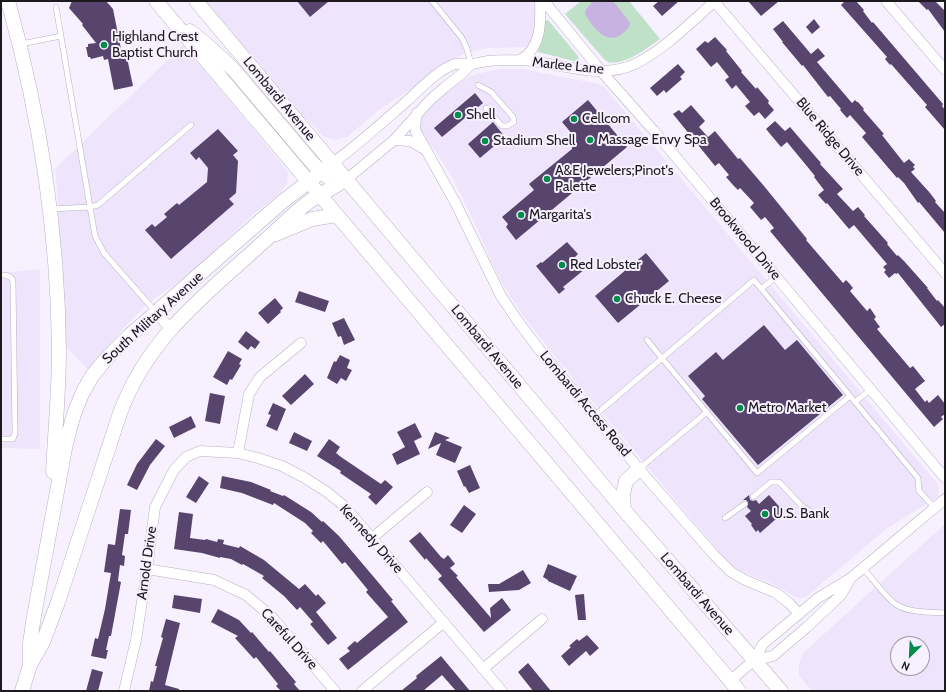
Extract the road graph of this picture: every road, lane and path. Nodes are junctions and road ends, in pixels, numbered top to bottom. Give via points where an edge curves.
1 (8, 1) edge
2 (156, 1) edge
3 (196, 1) edge
4 (432, 1) edge
5 (540, 1) edge
6 (544, 1) edge
7 (715, 1) edge
8 (886, 1) edge
9 (56, 7) dead end
10 (171, 19) junction
11 (61, 36) junction
12 (20, 44) junction
13 (520, 60) junction
14 (470, 64) junction
15 (945, 70) edge
16 (601, 71) junction
17 (478, 85) dead end
18 (486, 108) dead end
19 (418, 113) junction
20 (191, 124) dead end
21 (394, 140) junction
22 (424, 149) junction
23 (333, 163) junction
24 (321, 172) junction
25 (347, 179) junction
26 (309, 181) junction
27 (320, 195) junction
28 (90, 207) junction
29 (50, 209) junction
30 (337, 215) junction
31 (270, 237) junction
32 (945, 273) edge
33 (1, 275) edge
34 (776, 277) junction
35 (761, 289) junction
36 (156, 313) junction
37 (171, 329) junction
38 (647, 340) dead end
39 (301, 343) dead end
40 (662, 358) junction
41 (870, 389) junction
42 (850, 396) junction
43 (855, 402) junction
44 (707, 412) junction
45 (594, 416) junction
46 (1, 439) edge
47 (200, 451) joint
48 (238, 453) junction
49 (639, 469) junction
50 (598, 478) junction
51 (945, 478) edge
52 (626, 481) junction
53 (58, 492) junction
54 (427, 492) dead end
55 (753, 497) dead end
56 (945, 499) edge
57 (745, 504) dead end
58 (934, 508) junction
59 (624, 510) junction
60 (811, 512) dead end
61 (725, 518) dead end
62 (372, 538) junction
63 (863, 568) junction
64 (147, 569) junction
65 (851, 578) junction
66 (945, 613) edge
67 (799, 614) junction
68 (542, 619) dead end
69 (444, 622) junction
70 (754, 660) junction
71 (30, 665) junction
72 (483, 669) junction
73 (735, 686) edge
74 (22, 691) edge
75 (124, 691) edge
76 (335, 691) edge
77 (362, 691) edge
78 (502, 691) edge
79 (780, 691) edge

1 - 12 main road
2 - 10 main road, Lombardi Avenue
3 - 23 main road, Lombardi Avenue
4 - 14 lane via 462,38
5 - 13 street via 541,19 537,40 531,52
6 - 16 street, Brookwood Drive
7 - 16 street, Marlee Lane via 662,48 630,66
7 - 32 street, Blue Ridge Drive
8 - 15 street
9 - 11 lane
10 - 24 main road via 195,34 228,65
10 - 26 main road, Lombardi Avenue
11 - 12 lane
11 - 28 lane
12 - 29 main road via 44,164
13 - 14 street, Marlee Lane
13 - 16 street, Marlee Lane
14 - 19 street
14 - 23 street, Marlee Lane via 457,64 442,72
16 - 34 street, Brookwood Drive
17 - 18 lane via 491,92 513,117 514,122 509,126 503,126
19 - 21 street
19 - 22 street, Lombardi Access Road via 415,130
20 - 28 lane via 98,206
21 - 22 street via 410,141
21 - 25 street
22 - 45 street, Lombardi Access Road via 452,195 508,308
23 - 24 main road, South Military Avenue
23 - 25 main road, Lombardi Avenue
24 - 25 main road via 334,178
24 - 26 main road, South Military Avenue
25 - 27 main road, South Military Avenue
25 - 50 main road, Lombardi Avenue
26 - 27 main road, Lombardi Avenue
26 - 36 main road, South Military Avenue
27 - 30 main road, Lombardi Avenue
27 - 31 main road, South Military Avenue via 296,212
28 - 29 lane
28 - 36 lane via 95,236 104,253
29 - 53 main road via 58,330 53,474
30 - 31 main road via 312,219
30 - 73 main road, Lombardi Avenue
31 - 37 main road, South Military Avenue via 201,298
33 - 46 lane via 9,276 14,282 15,433 13,439
34 - 35 lane
34 - 41 street, Brookwood Drive
35 - 40 lane via 754,280
35 - 42 lane
36 - 37 street
36 - 53 main road, South Military Avenue via 111,353 85,388 70,428
37 - 71 main road, South Military Avenue via 139,374 123,406 58,602 43,642
38 - 40 lane
39 - 48 street via 260,377 249,394
40 - 44 lane
40 - 45 lane
41 - 43 lane
41 - 51 street, Brookwood Drive
42 - 43 lane
42 - 44 lane via 757,473
43 - 58 lane via 918,478 919,490
44 - 49 lane
45 - 49 street, Lombardi Access Road
47 - 48 street, Kennedy Drive
47 - 64 street, Arnold Drive via 186,457 174,470 155,507
48 - 62 street, Kennedy Drive via 276,464 305,478 344,506
49 - 52 main road
49 - 67 street, Lombardi Access Road via 731,572 776,593
50 - 52 main road
50 - 59 main road, Lombardi Avenue
52 - 59 main road via 623,494
53 - 71 main road, South Military Avenue via 32,626
54 - 62 street
55 - 60 lane via 771,482 779,482 801,506
56 - 58 street
57 - 61 lane
58 - 63 street
59 - 70 main road, Lombardi Avenue
62 - 69 street, Kennedy Drive
63 - 65 street
63 - 66 lane via 895,603 918,611
64 - 75 street, Arnold Drive via 136,640
64 - 76 street, Careful Drive via 214,580 246,595 272,617
65 - 67 street via 818,598
65 - 70 street via 841,595 773,656
67 - 70 street via 763,644
68 - 72 street
69 - 72 street, Kennedy Drive
69 - 77 street
70 - 73 street
70 - 79 main road, Lombardi Avenue
71 - 74 main road, South Military Avenue
72 - 78 street, Kennedy Drive

